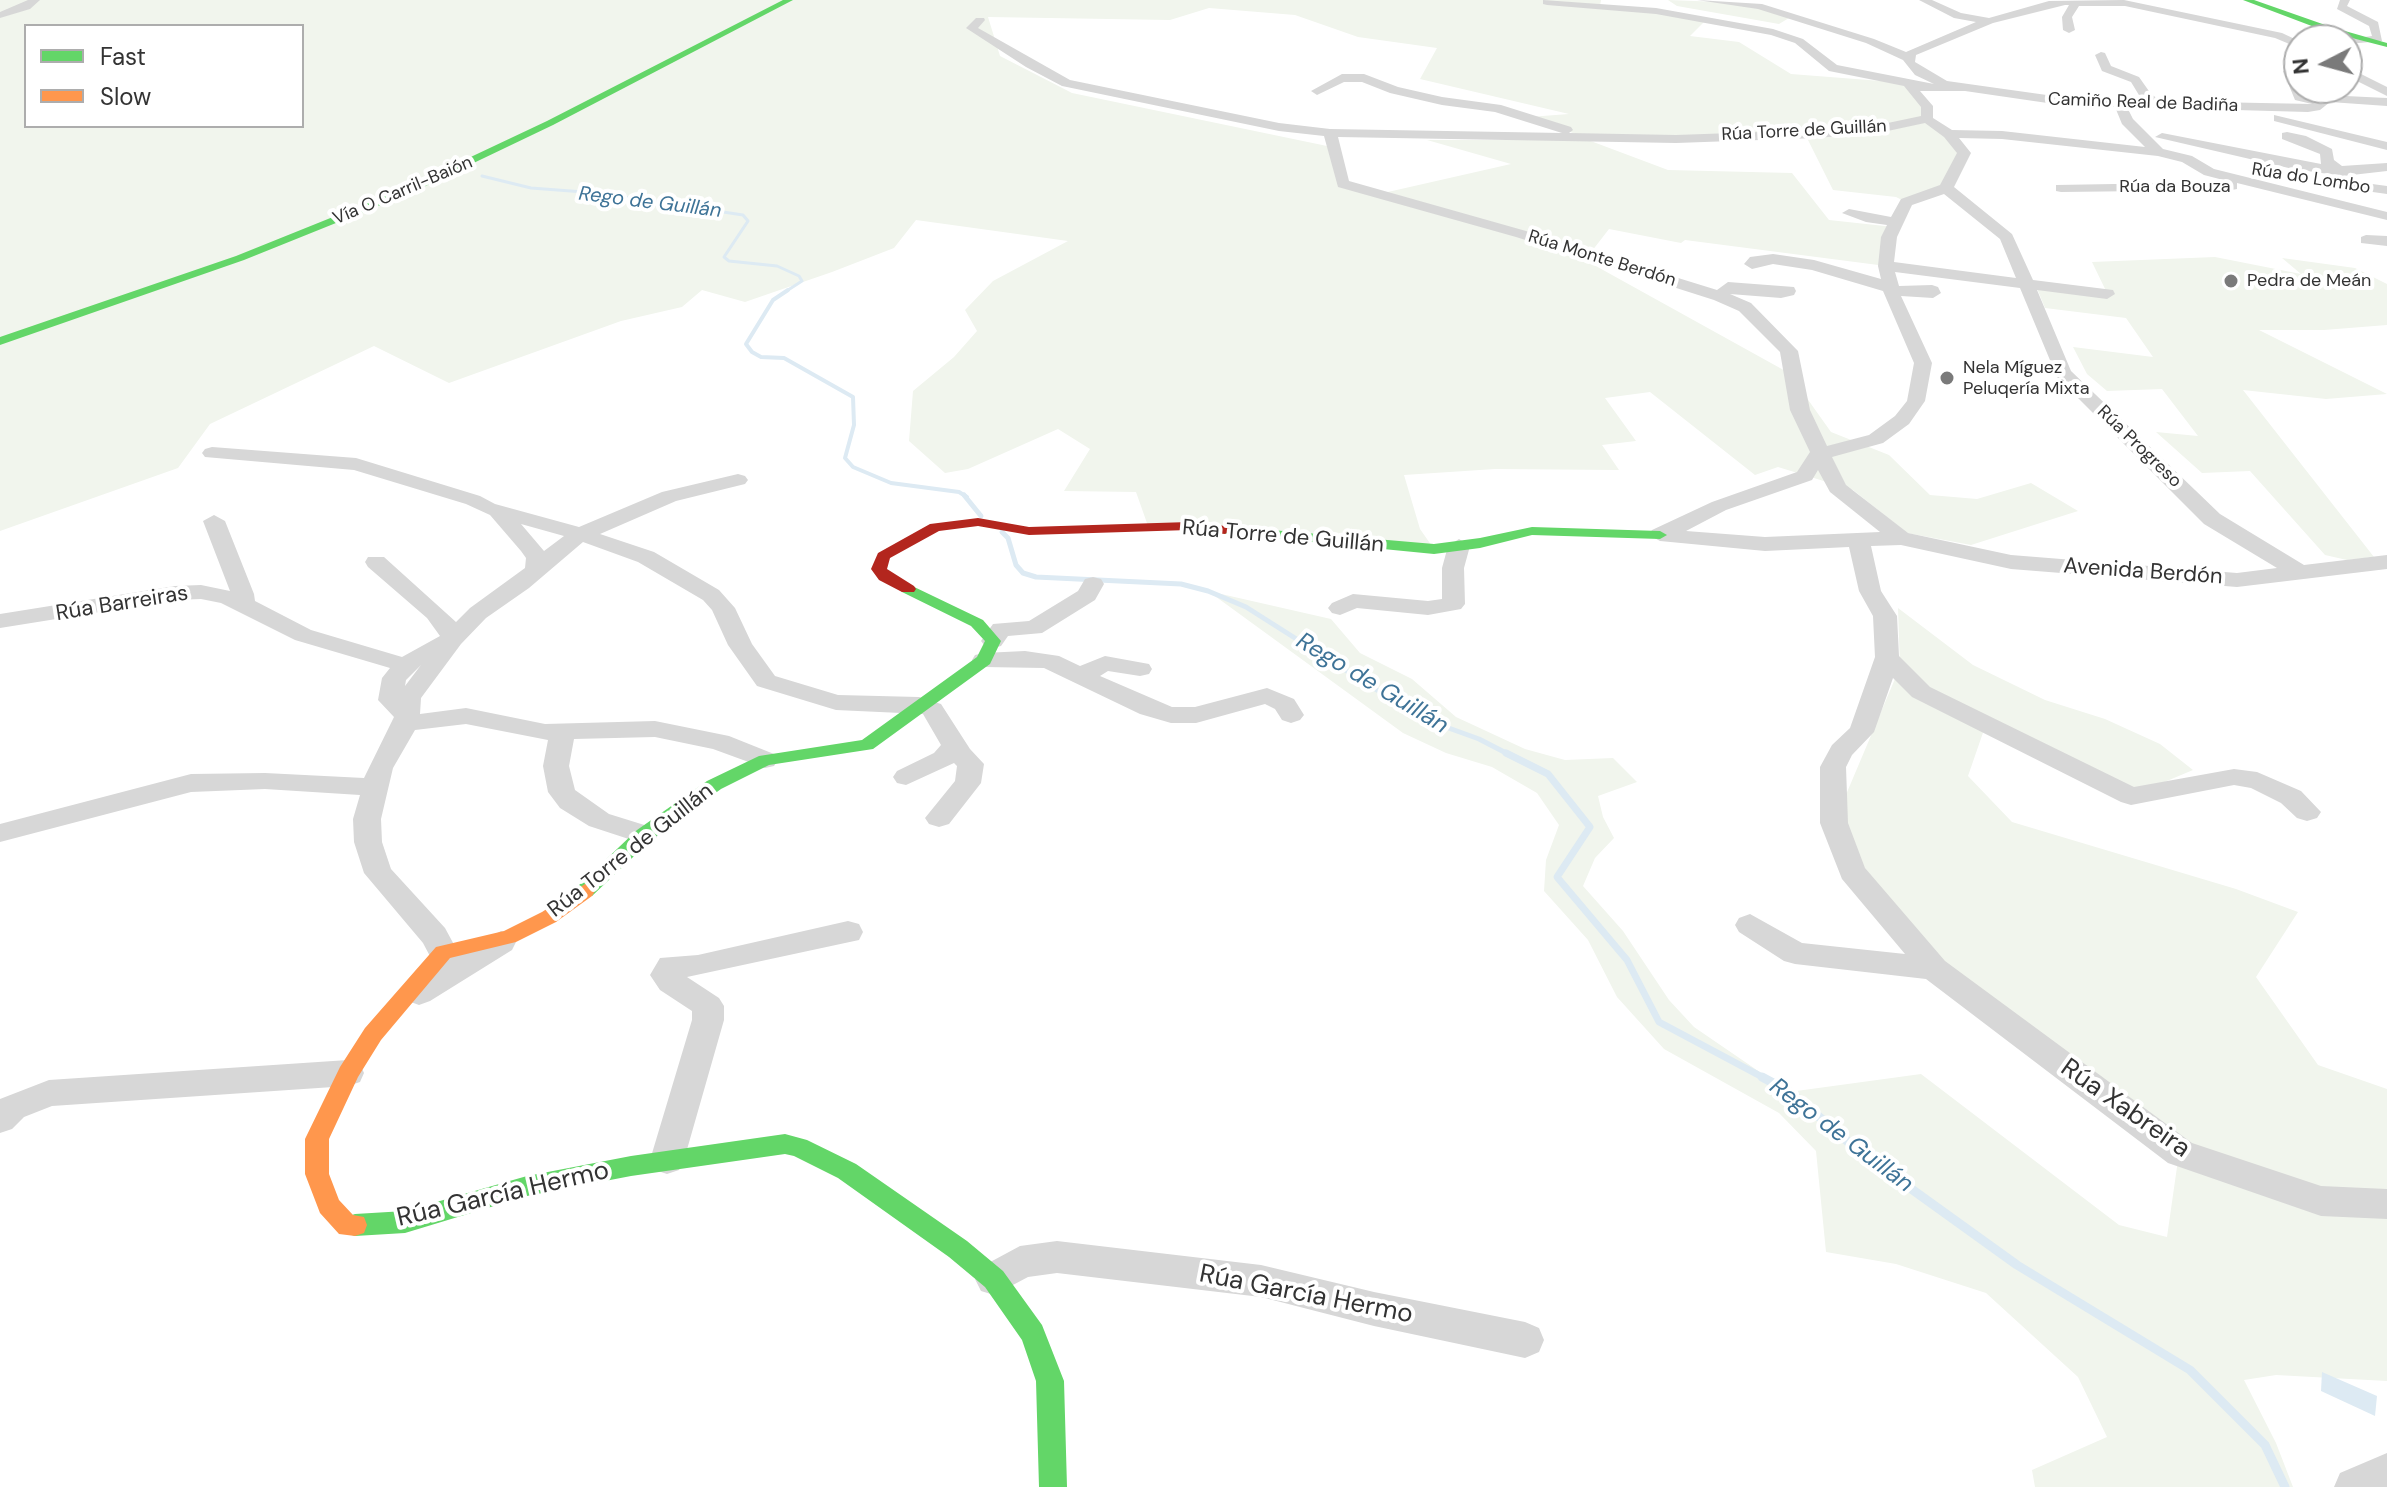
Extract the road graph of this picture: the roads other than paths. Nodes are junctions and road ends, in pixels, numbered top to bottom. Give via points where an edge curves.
1 (35, 0) edge
2 (789, 0) edge
3 (1550, 0) edge
4 (1702, 0) edge
5 (1924, 0) edge
6 (2107, 0) edge
7 (2247, 0) edge
8 (2345, 0) edge
9 (2076, 2) edge
10 (2149, 3) edge
11 (2122, 4) junction
12 (0, 15) edge
13 (980, 20) dead end
14 (1989, 21) junction
15 (2069, 30) dead end
16 (2283, 37) edge
17 (2381, 41) edge
18 (2101, 55) dead end
19 (1909, 58) junction
20 (2363, 79) edge
21 (1921, 86) junction
22 (1961, 88) junction
23 (1317, 91) dead end
24 (2387, 92) edge
25 (2363, 101) edge
26 (2387, 102) edge
27 (2158, 104) junction
28 (2319, 104) edge
29 (2120, 105) junction
30 (2237, 107) junction
31 (1927, 119) junction
32 (2137, 130) junction
33 (1330, 133) junction
34 (1949, 134) junction
35 (2287, 136) dead end
36 (1584, 137) junction
37 (2387, 146) edge
38 (2158, 152) junction
39 (2187, 159) junction
40 (2293, 165) junction
41 (2387, 167) edge
42 (2338, 170) junction
43 (2355, 186) junction
44 (1946, 188) junction
45 (2061, 188) dead end
46 (2387, 190) edge
47 (2288, 191) junction
48 (2387, 201) edge
49 (1849, 213) dead end
50 (2387, 216) edge
51 (1896, 222) junction
52 (2366, 240) dead end
53 (2387, 241) edge
54 (1752, 264) dead end
55 (1886, 266) junction
56 (2024, 282) junction
57 (1782, 287) dead end
58 (1891, 288) junction
59 (1932, 290) dead end
60 (1724, 292) junction
61 (2107, 294) dead end
62 (0, 341) edge
63 (212, 453) dead end
64 (1821, 453) junction
65 (738, 480) dead end
66 (498, 511) junction
67 (214, 521) dead end
68 (581, 534) junction
69 (1660, 535) junction
70 (1901, 538) junction
71 (1859, 541) junction
72 (1459, 546) junction
73 (376, 562) dead end
74 (2383, 568) edge
75 (536, 570) junction
76 (2299, 572) junction
77 (1093, 584) dead end
78 (243, 603) junction
79 (1340, 608) dead end
80 (0, 621) edge
81 (453, 639) junction
82 (988, 650) junction
83 (1887, 657) junction
84 (408, 667) junction
85 (1140, 669) dead end
86 (1082, 675) junction
87 (919, 705) junction
88 (1291, 715) dead end
89 (407, 718) junction
90 (564, 733) junction
91 (955, 746) junction
92 (765, 760) junction
93 (906, 777) dead end
94 (372, 790) junction
95 (2307, 812) dead end
96 (939, 818) dead end
97 (0, 833) edge
98 (644, 835) junction
99 (1750, 925) dead end
100 (848, 932) dead end
101 (509, 937) junction
102 (443, 952) junction
103 (1934, 969) junction
104 (395, 1007) junction
105 (348, 1073) junction
106 (0, 1119) edge
107 (667, 1160) junction
108 (2387, 1204) edge
109 (994, 1279) junction
110 (1525, 1340) dead end
111 (2387, 1473) edge
112 (1053, 1487) edge
113 (2355, 1487) edge

1 - 12 street
2 - 62 main road, Vía O Carril-Baión via 409,190 240,258
3 - 21 street via 1656,11 1773,32 1799,41 1833,68
4 - 19 street, Camiño Real de Badiña via 1781,12
5 - 14 street via 1943,11
6 - 11 street
7 - 17 main road via 2328,29
8 - 17 street via 2341,7 2374,24
9 - 11 street
9 - 14 street
9 - 15 street via 2067,17
10 - 11 street
10 - 16 street
13 - 33 street, Rúa Torre de Guillán via 971,28 1066,83
14 - 19 street
18 - 27 street via 2106,68 2135,80
19 - 22 street, Camiño Real de Badiña via 1927,77
20 - 24 street
21 - 22 street
21 - 31 street via 1910,87 1927,106
22 - 29 street, Camiño Real de Badiña
23 - 36 street via 1342,78 1364,78 1394,90 1529,117
25 - 26 street, Camiño Real de Badiña
27 - 29 street, Camiño Real de Badiña
27 - 30 street, Camiño Real de Badiña
28 - 30 street, Camiño Real de Badiña
29 - 32 street, Rúa da Bouza
30 - 37 street
31 - 34 street
31 - 36 street, Rúa Torre de Guillán via 1817,134
32 - 38 street, Rúa da Bouza
32 - 40 street
33 - 36 street, Rúa Torre de Guillán
33 - 60 street, Rúa Monte Berdón via 1343,184
34 - 38 street, Rúa da Bouza
34 - 44 street via 1964,153
35 - 42 street via 2327,152 2327,162
38 - 39 street, Rúa da Bouza
39 - 43 street, Rúa do Lombo
39 - 47 street, Rúa da Bouza via 2209,172
40 - 42 street
40 - 43 street
41 - 42 street
42 - 43 street
43 - 46 street, Rúa do Lombo
43 - 48 street
44 - 51 street via 1906,202
44 - 56 street, Rúa Progreso via 2007,237
45 - 47 street, Rúa da Bouza via 2235,186
47 - 50 street, Rúa da Bouza
49 - 51 street
51 - 55 street
52 - 53 street
54 - 58 street via 1760,259 1827,268
55 - 56 street
55 - 58 street
56 - 61 street
56 - 76 street, Rúa Progreso via 2063,373 2212,519
57 - 60 street via 1781,293
58 - 59 street
58 - 64 street via 1923,363 1916,401 1902,420 1876,439
60 - 64 street, Rúa Monte Berdón via 1753,304 1789,351 1800,410
63 - 66 street via 356,464
64 - 69 street, Rúa Torre de Guillán via 1805,476 1719,506
64 - 70 street via 1837,488
65 - 68 street via 669,496
66 - 68 street
66 - 75 street via 523,536 537,558
67 - 78 street
68 - 75 street
68 - 87 street via 646,557 711,595 766,681 836,702
69 - 71 street, Rúa Torre de Guillán via 1765,544
69 - 72 main road, Rúa Torre de Guillán via 1532,531
70 - 71 street, Rúa Torre de Guillán
70 - 76 street, Avenida Berdón via 2011,562 2237,580
71 - 83 street, Rúa Xabreira via 1870,591 1885,616
72 - 79 street via 1453,604 1428,608 1353,601
72 - 82 main road, Rúa Torre de Guillán via 1368,545 1189,526 1062,532 978,522 935,527 883,556 879,569 885,577 977,623
73 - 81 street via 435,613
74 - 76 street, Avenida Berdón
75 - 81 street via 478,613
77 - 82 street, Rúa Torre de Guillán via 1087,595 1034,628 1001,629
78 - 80 street, Rúa Barreiras via 201,592 175,593
78 - 84 street, Rúa Barreiras via 303,635
81 - 84 street
82 - 86 street via 1050,661
82 - 87 main road, Rúa Torre de Guillán
83 - 95 street via 1921,692 2131,796 2234,777 2257,780 2291,797
83 - 103 street, Rúa Xabreira via 1861,732 1833,767 1834,823 1852,872
84 - 89 street
84 - 89 street via 391,700
85 - 86 street via 1105,663
86 - 88 street via 1171,715 1196,715 1267,695 1285,704
87 - 91 street via 932,709
87 - 92 main road, Rúa Torre de Guillán via 867,745
89 - 90 street via 466,716
89 - 94 street
90 - 92 street via 684,732
90 - 98 street via 556,766 562,792 599,820
91 - 93 street via 943,759
91 - 96 street via 971,764 971,772
92 - 98 main road, Rúa Torre de Guillán via 714,785
94 - 97 street via 265,781 191,783
94 - 102 street via 368,842 378,873
98 - 101 main road, Rúa Torre de Guillán via 588,889
99 - 103 street via 1795,953
100 - 107 street via 709,964 671,966 665,975 708,1006 708,1020
101 - 102 main road, Rúa Torre de Guillán
101 - 104 street, Rúa García Hermo
102 - 104 main road, Rúa García Hermo
103 - 108 street, Rúa Xabreira via 2180,1153 2321,1201
104 - 105 main road, Rúa García Hermo
105 - 106 street via 49,1093 12,1108
105 - 107 main road, Rúa García Hermo via 317,1139 317,1174 329,1206 348,1226 405,1222 527,1186
107 - 109 main road, Rúa García Hermo via 785,1144 799,1147 847,1171
109 - 110 street, Rúa García Hermo via 1020,1262 1057,1257 1134,1264 1261,1281
109 - 112 main road, Rúa García Hermo via 1033,1334 1050,1381
111 - 113 street

